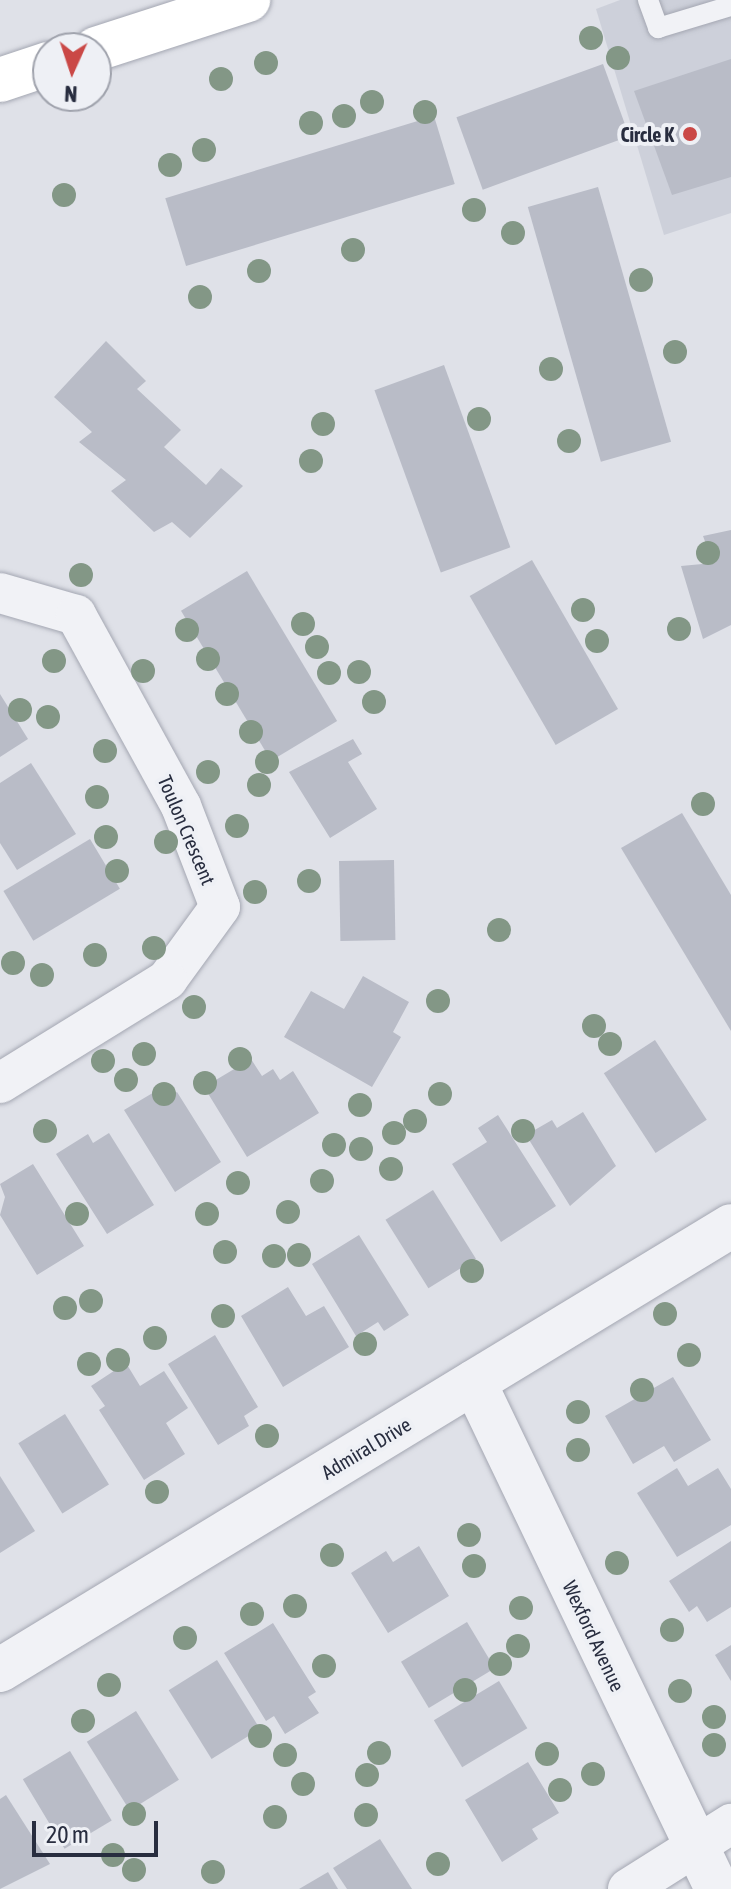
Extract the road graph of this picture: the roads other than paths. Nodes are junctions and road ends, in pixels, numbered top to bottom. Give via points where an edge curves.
1 (248, 0) edge
2 (648, 0) edge
3 (731, 6) edge
4 (112, 44) edge
5 (32, 69) edge
6 (0, 80) edge
7 (0, 593) edge
8 (0, 1083) edge
9 (731, 1226) edge
10 (474, 1382) junction
11 (0, 1670) edge
12 (731, 1824) edge
13 (694, 1848) junction
14 (628, 1889) edge
15 (717, 1889) edge

1 - 4 main road
2 - 3 lane via 658,28
5 - 6 main road
7 - 8 street, Toulon Crescent via 76,615 181,806 220,907 167,980
9 - 10 street, Admiral Drive
10 - 11 street, Admiral Drive
10 - 13 street, Wexford Avenue
12 - 13 street
13 - 14 street
13 - 15 street, Wexford Avenue

